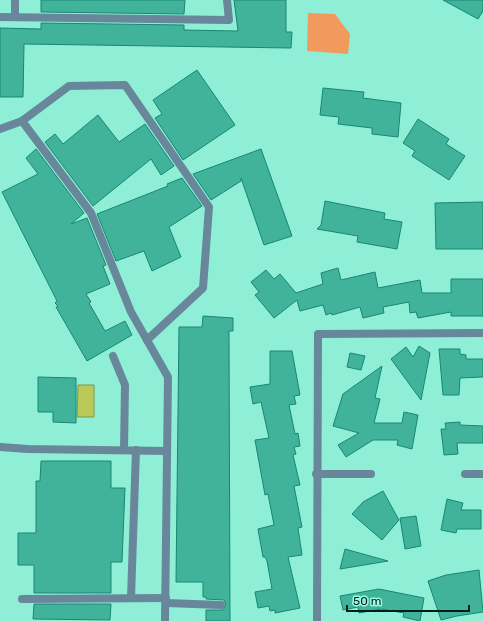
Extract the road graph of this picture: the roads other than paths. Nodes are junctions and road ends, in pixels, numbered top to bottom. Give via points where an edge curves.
1 (15, 0) edge
2 (227, 0) edge
3 (0, 17) edge
4 (15, 17) junction
5 (22, 121) junction
6 (0, 129) edge
7 (483, 333) edge
8 (148, 340) junction
9 (113, 356) dead end
10 (0, 447) edge
11 (124, 450) junction
12 (136, 450) junction
13 (167, 451) junction
14 (316, 474) junction
15 (371, 474) dead end
16 (466, 474) dead end
17 (483, 474) edge
18 (131, 598) junction
19 (22, 599) dead end
20 (166, 601) junction
21 (221, 605) dead end
22 (165, 621) edge
23 (317, 621) edge

1 - 4 lane
2 - 4 lane via 229,20
3 - 4 lane
5 - 6 lane
5 - 8 lane via 91,212 131,312
5 - 8 lane via 69,86 125,86 209,207 203,288
7 - 14 lane via 318,334
8 - 13 lane via 168,377
9 - 11 lane via 125,385
10 - 11 lane
11 - 12 lane
12 - 13 lane
12 - 18 lane
13 - 20 lane
14 - 15 lane
14 - 23 lane
16 - 17 lane
18 - 19 lane
18 - 20 lane
20 - 21 lane
20 - 22 lane

